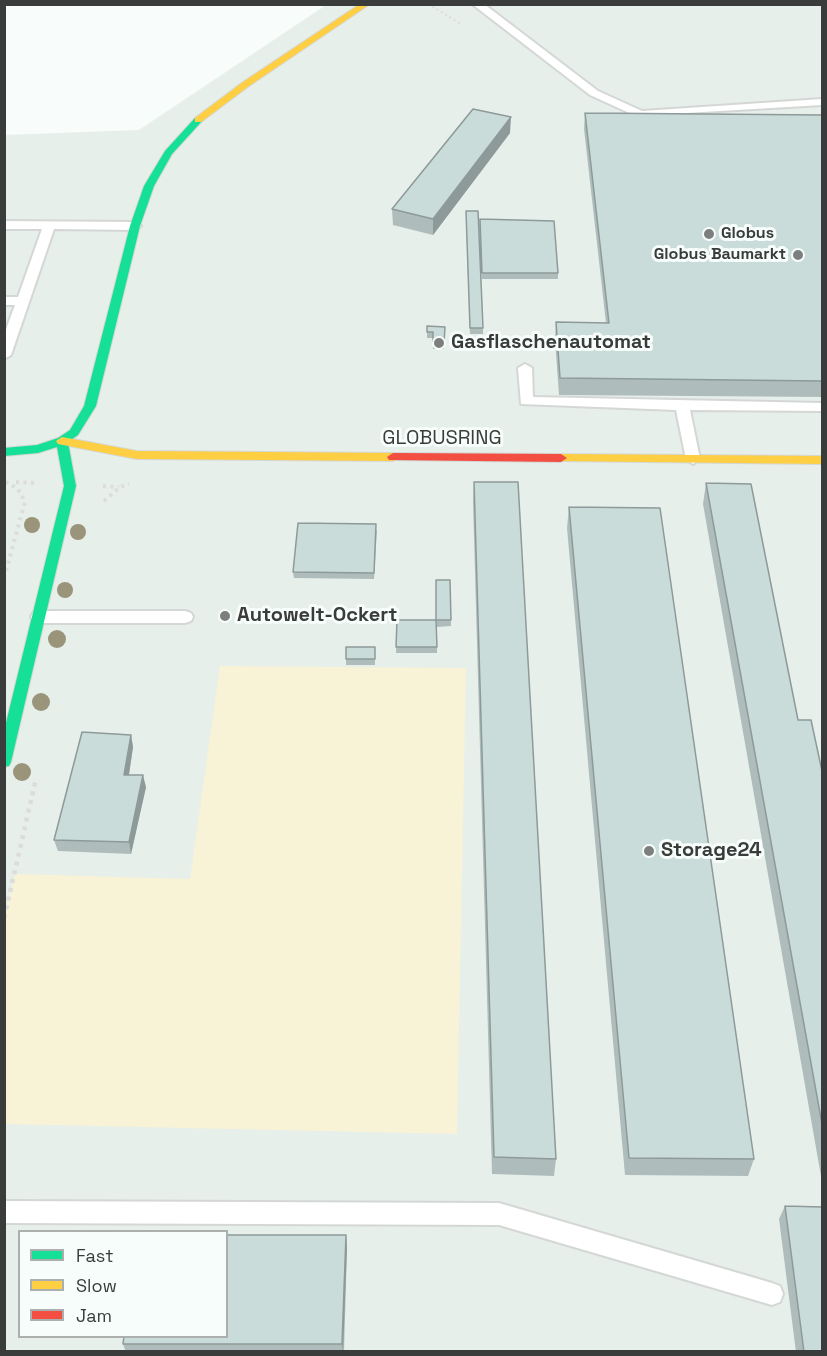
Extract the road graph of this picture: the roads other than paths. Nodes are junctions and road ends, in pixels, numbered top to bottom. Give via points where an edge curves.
1 (366, 4) edge
2 (477, 4) edge
3 (822, 102) edge
4 (4, 225) edge
5 (49, 225) junction
6 (135, 226) junction
7 (4, 301) edge
8 (24, 301) junction
9 (9, 332) edge
10 (4, 355) edge
11 (525, 368) dead end
12 (682, 406) junction
13 (822, 407) edge
14 (62, 441) junction
15 (4, 452) edge
16 (693, 459) junction
17 (822, 460) edge
18 (185, 616) dead end
19 (39, 617) junction
20 (8, 732) edge
21 (4, 762) edge
22 (4, 1212) edge
23 (772, 1294) dead end

1 - 6 street, GLOBUSRING via 246,84 189,128 153,178
2 - 3 lane via 594,93 640,114
4 - 5 lane
5 - 6 lane
5 - 8 lane
6 - 14 street, GLOBUSRING via 90,406 74,432
7 - 8 lane
8 - 9 lane
9 - 10 lane
11 - 12 lane via 526,401
12 - 13 lane
12 - 16 lane
14 - 15 street, GLOBUSRING via 38,449
14 - 16 street, GLOBUSRING via 137,455
14 - 19 street via 70,486
16 - 17 street, GLOBUSRING
18 - 19 lane
19 - 20 street
20 - 21 street
22 - 23 lane via 499,1214

